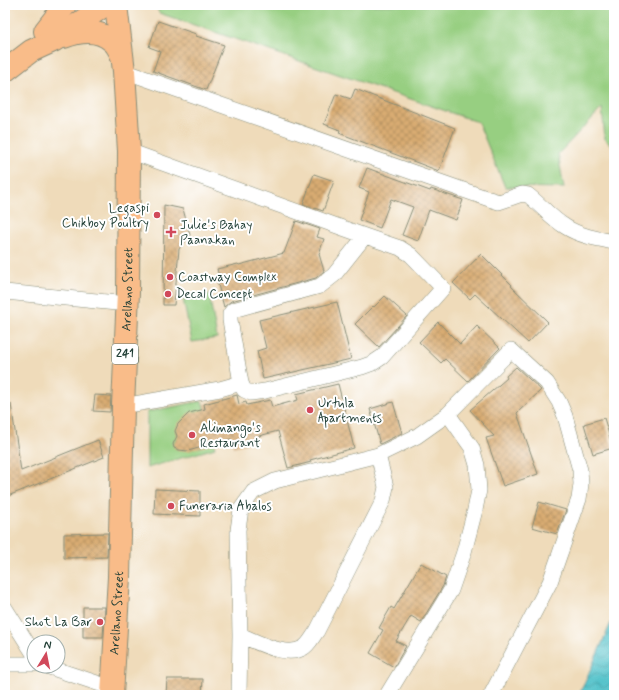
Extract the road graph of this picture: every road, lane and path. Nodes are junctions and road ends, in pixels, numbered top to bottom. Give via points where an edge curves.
1 (65, 5) edge
2 (78, 5) edge
3 (105, 5) edge
4 (116, 5) edge
5 (50, 35) junction
6 (123, 62) junction
7 (5, 71) edge
8 (129, 151) junction
9 (365, 236) junction
10 (614, 242) edge
11 (5, 292) edge
12 (127, 304) junction
13 (240, 383) junction
14 (123, 406) junction
15 (448, 414) junction
16 (378, 455) junction
17 (5, 608) edge
18 (240, 635) junction
19 (26, 641) edge
20 (5, 664) edge
21 (26, 664) edge
22 (66, 674) edge
23 (112, 691) edge
24 (239, 695) edge
25 (387, 695) edge
26 (491, 695) edge

1 - 5 highway
2 - 5 highway
3 - 5 highway
4 - 6 highway, Arellano Street / 241
5 - 6 highway via 89,32 102,35 113,41
5 - 7 highway
6 - 8 highway, Arellano Street / 241
6 - 10 street via 489,199 499,202 522,194 528,195 574,232
8 - 9 street
8 - 12 highway, Arellano Street / 241
9 - 13 street via 334,275 320,286 233,310 230,320
9 - 13 street via 400,248 411,255 443,288 382,357 373,363 265,391 251,393 244,390
11 - 12 street
12 - 14 highway, Arellano Street / 241
13 - 14 street via 220,389
14 - 23 highway, Arellano Street / 241 via 119,577
15 - 16 street via 417,436
15 - 25 street via 472,448 477,465 479,490 475,510 464,552 450,590
15 - 26 street via 511,350 547,383 559,402 580,470 579,499 550,582
16 - 18 street via 275,481 253,492 241,509 238,530
16 - 18 street via 386,487 383,500 317,631 304,648 280,651
17 - 19 street
18 - 24 street
20 - 21 street
22 - 23 street

